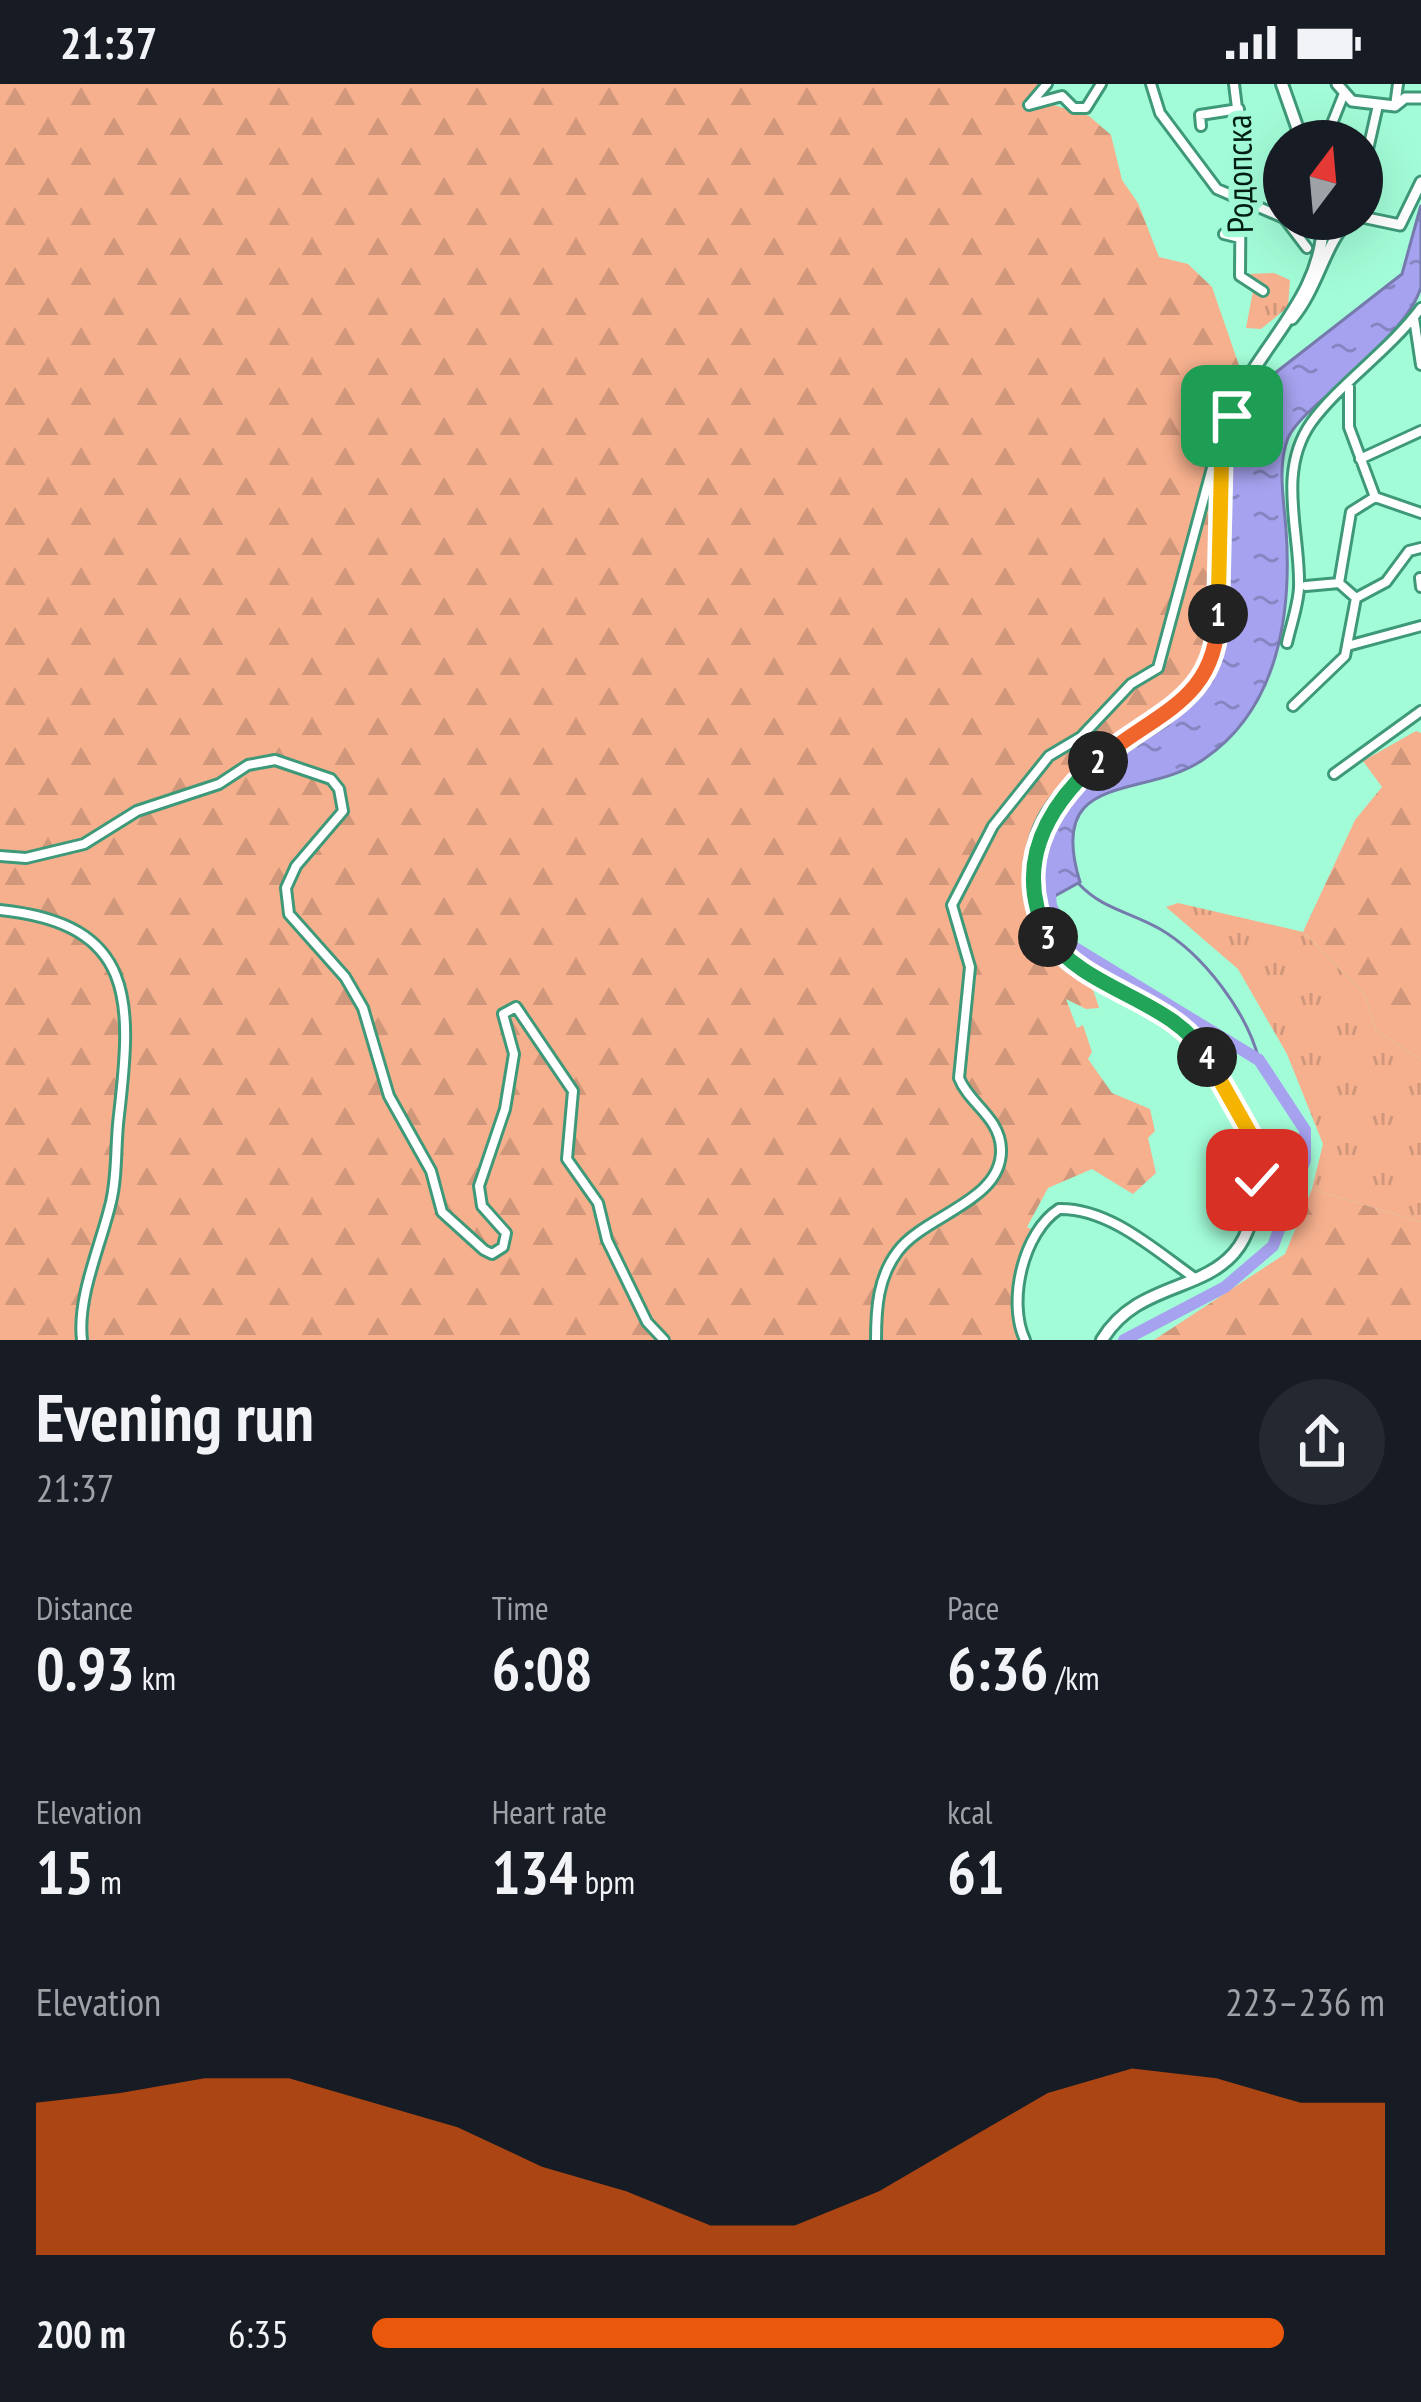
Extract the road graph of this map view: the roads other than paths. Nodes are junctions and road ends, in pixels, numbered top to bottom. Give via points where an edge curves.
1 (1047, 84) edge
2 (1101, 84) edge
3 (1151, 84) edge
4 (1234, 84) edge
5 (1282, 84) edge
6 (1337, 84) edge
7 (1397, 84) edge
8 (1343, 96) junction
9 (1421, 98) edge
10 (1378, 105) junction
11 (1395, 106) junction
12 (1239, 109) junction
13 (1294, 120) edge
14 (1333, 120) edge
15 (1375, 120) edge
16 (1202, 127) dead end
17 (1421, 182) edge
18 (1240, 196) junction
19 (1263, 207) edge
20 (1383, 221) edge
21 (1224, 234) dead end
22 (1240, 238) junction
23 (1301, 240) edge
24 (1320, 240) edge
25 (1334, 240) edge
26 (1307, 248) dead end
27 (1263, 291) dead end
28 (1419, 314) edge
29 (1292, 319) junction
30 (1418, 348) edge
31 (1421, 365) edge
32 (1349, 387) junction
33 (1420, 433) edge
34 (1360, 459) junction
35 (1375, 497) junction
36 (1421, 513) edge
37 (1421, 548) edge
38 (1420, 578) edge
39 (1339, 583) junction
40 (1306, 586) dead end
41 (1421, 587) edge
42 (1356, 598) junction
43 (1421, 626) edge
44 (1287, 643) dead end
45 (1351, 645) junction
46 (1293, 706) dead end
47 (1421, 711) edge
48 (1334, 774) dead end
49 (0, 856) edge
50 (0, 910) edge
51 (1197, 1280) junction
52 (82, 1340) edge
53 (664, 1340) edge
54 (875, 1340) edge
55 (1024, 1340) edge
56 (1102, 1340) edge

1 - 2 street via 1029,105 1062,96 1086,108
3 - 18 street via 1160,113 1216,189
4 - 12 street, Родопска
5 - 13 main road
6 - 8 street
7 - 11 street
8 - 10 street
8 - 14 street
9 - 11 street
10 - 11 street
10 - 15 street
12 - 16 street via 1200,115
12 - 18 street, Родопска
17 - 20 street via 1400,225
18 - 19 street
18 - 22 street, Родопска
21 - 22 street
22 - 27 street, Родопска via 1240,276
23 - 26 street
24 - 29 main road
25 - 29 street via 1314,294
28 - 30 street
28 - 32 street
29 - 51 main road via 1222,441 1218,625 1209,668 1184,700 1088,770 1034,850 1034,897 1050,942 1190,1036 1252,1137 1252,1221 1223,1266
29 - 54 street via 1253,360 1228,414 1158,668 1049,756 994,826 952,905 970,967 959,1078 993,1123 1000,1164 978,1194 916,1231 895,1254 877,1296
30 - 31 street
32 - 34 street via 1349,427
32 - 44 street via 1310,425 1294,458 1299,587
33 - 34 street
34 - 35 street
35 - 36 street
35 - 39 street via 1351,512
37 - 42 street
38 - 41 street
39 - 40 street
39 - 42 street
42 - 45 street
43 - 45 street
45 - 46 street
47 - 48 street
49 - 53 street via 84,844 137,811 219,784 248,765 275,760 331,779 343,811 296,866 286,888 289,914 363,1008 389,1096 431,1171 442,1212 484,1250 503,1247 506,1233 482,1206 479,1186 514,1054 503,1014 516,1007 568,1077 567,1159 598,1203 646,1322
50 - 52 street via 44,915 84,932 122,983 128,1016 112,1199
51 - 55 street via 1109,1221 1058,1209 1022,1272
51 - 56 main road via 1134,1310

